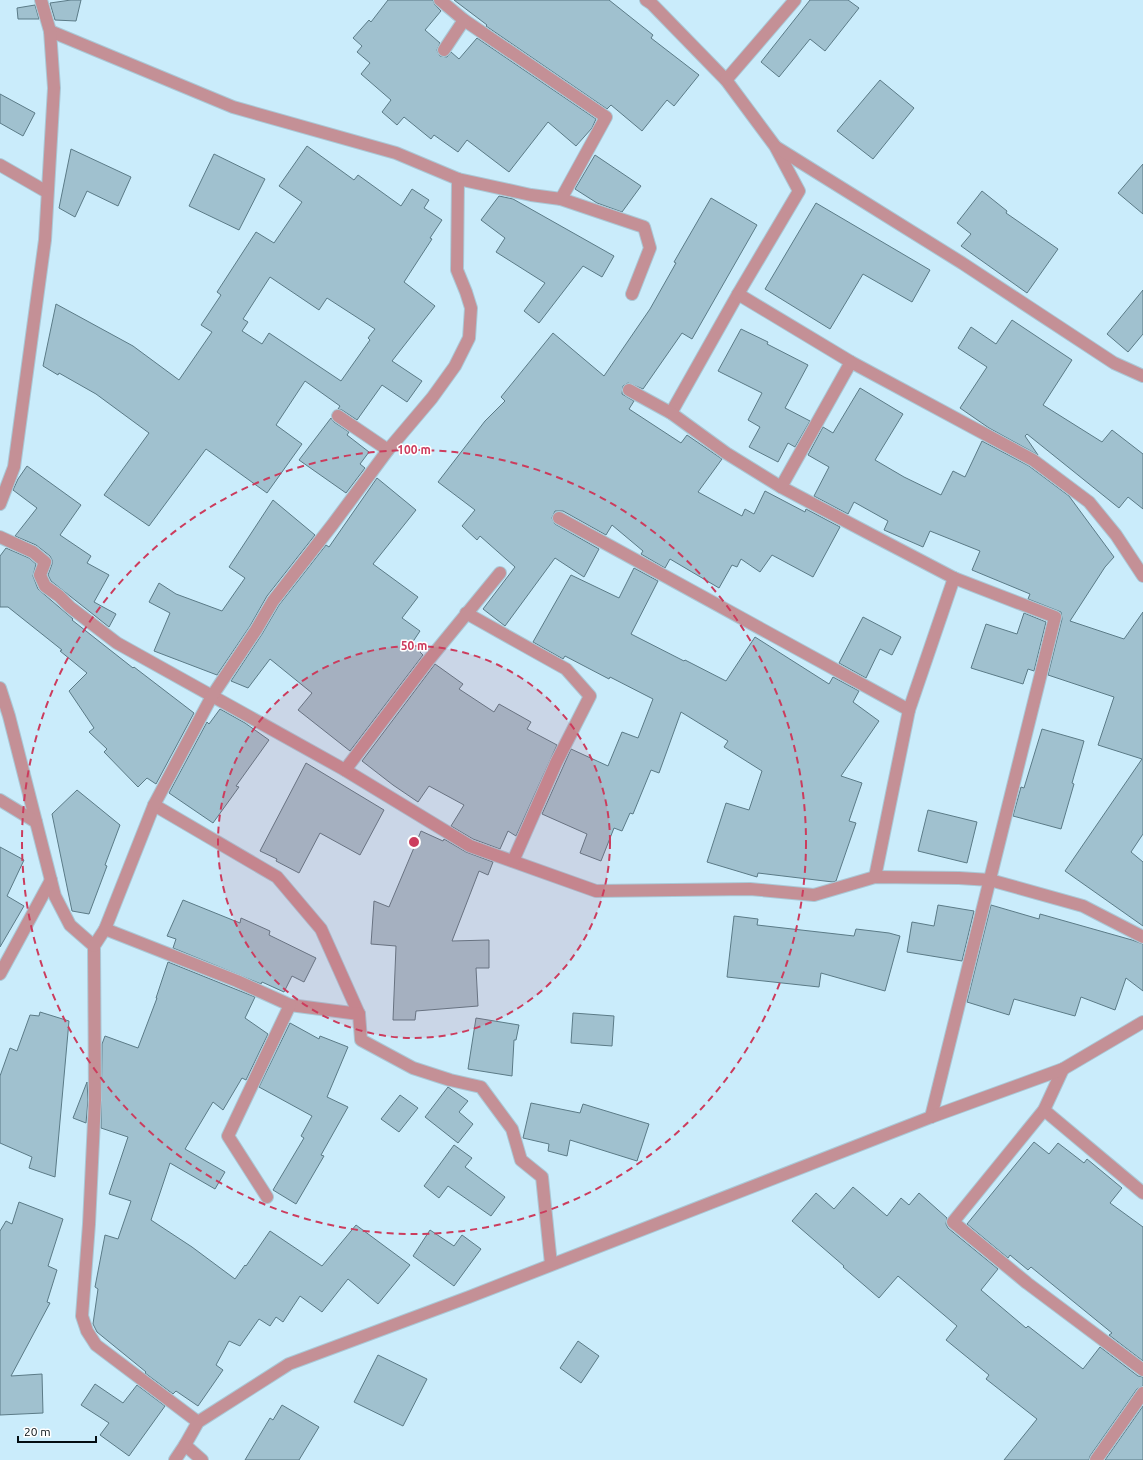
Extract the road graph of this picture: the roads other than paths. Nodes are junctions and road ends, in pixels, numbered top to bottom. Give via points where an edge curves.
1 (41, 0) edge
2 (440, 0) edge
3 (795, 0) edge
4 (651, 1) edge
5 (464, 20) junction
6 (50, 31) junction
7 (444, 50) dead end
8 (726, 80) junction
9 (774, 146) junction
10 (0, 165) edge
11 (458, 179) junction
12 (47, 192) junction
13 (561, 199) junction
14 (632, 294) dead end
15 (738, 294) junction
16 (851, 362) junction
17 (1143, 376) edge
18 (628, 390) dead end
19 (671, 413) junction
20 (338, 416) dead end
21 (388, 450) junction
22 (782, 487) junction
23 (0, 504) edge
24 (559, 518) dead end
25 (0, 536) edge
26 (500, 573) dead end
27 (1143, 576) edge
28 (954, 578) junction
29 (466, 613) junction
30 (0, 688) edge
31 (212, 696) junction
32 (909, 710) junction
33 (346, 770) junction
34 (0, 800) edge
35 (154, 806) junction
36 (36, 822) junction
37 (513, 861) junction
38 (875, 877) junction
39 (51, 880) junction
40 (990, 880) junction
41 (105, 929) junction
42 (1143, 936) edge
43 (94, 946) junction
44 (0, 974) edge
45 (290, 1005) junction
46 (359, 1014) junction
47 (1143, 1022) edge
48 (1063, 1069) junction
49 (1044, 1110) junction
50 (930, 1117) junction
51 (1143, 1193) edge
52 (267, 1197) dead end
53 (551, 1264) junction
54 (1143, 1370) edge
55 (1143, 1393) edge
56 (198, 1422) junction
57 (185, 1445) junction
58 (175, 1460) edge
59 (202, 1460) edge
60 (1096, 1460) edge

1 - 6 street
2 - 5 street
3 - 8 street
4 - 8 street
5 - 7 street
5 - 13 street via 606,116
6 - 11 street via 233,107 396,154
6 - 12 street via 54,88
8 - 9 street
9 - 15 street via 799,191
9 - 17 street via 962,263 1114,363
10 - 12 street
11 - 13 street
11 - 21 street via 457,270 471,308 469,338 455,366 432,398
12 - 23 street via 45,240 14,467
13 - 14 street via 644,227 650,248
15 - 16 street
15 - 19 street
16 - 22 street
16 - 27 street via 1033,460 1089,502 1116,535
18 - 19 street
19 - 22 street via 726,453
20 - 21 street
21 - 31 street via 273,601
22 - 28 street
24 - 32 street
25 - 31 street via 33,552 45,562 40,575 45,586 93,625 116,642
26 - 29 street
28 - 32 street
28 - 40 street via 1055,617
29 - 33 street
29 - 37 street via 566,669 590,696 556,763
30 - 36 street
31 - 33 street
31 - 35 street
32 - 38 street
33 - 37 street via 470,846
34 - 36 street
35 - 41 street
35 - 46 street via 277,877 321,929
36 - 39 street
37 - 38 street via 596,891 750,889 814,895
38 - 40 street
39 - 43 street via 55,896 70,925
39 - 44 street
40 - 42 street via 1083,906
40 - 50 street
41 - 43 street
41 - 45 street via 237,981
43 - 56 street via 95,1100 82,1316 86,1331 96,1345
45 - 46 street
45 - 52 street via 228,1136
46 - 53 street via 361,1040 413,1068 481,1087 512,1129 521,1160 542,1178
47 - 48 street
48 - 49 street
48 - 50 street
49 - 51 street
49 - 54 street via 953,1222 1027,1283
50 - 53 street
53 - 56 street via 288,1364
55 - 60 street
56 - 57 street
57 - 58 street
57 - 59 street

